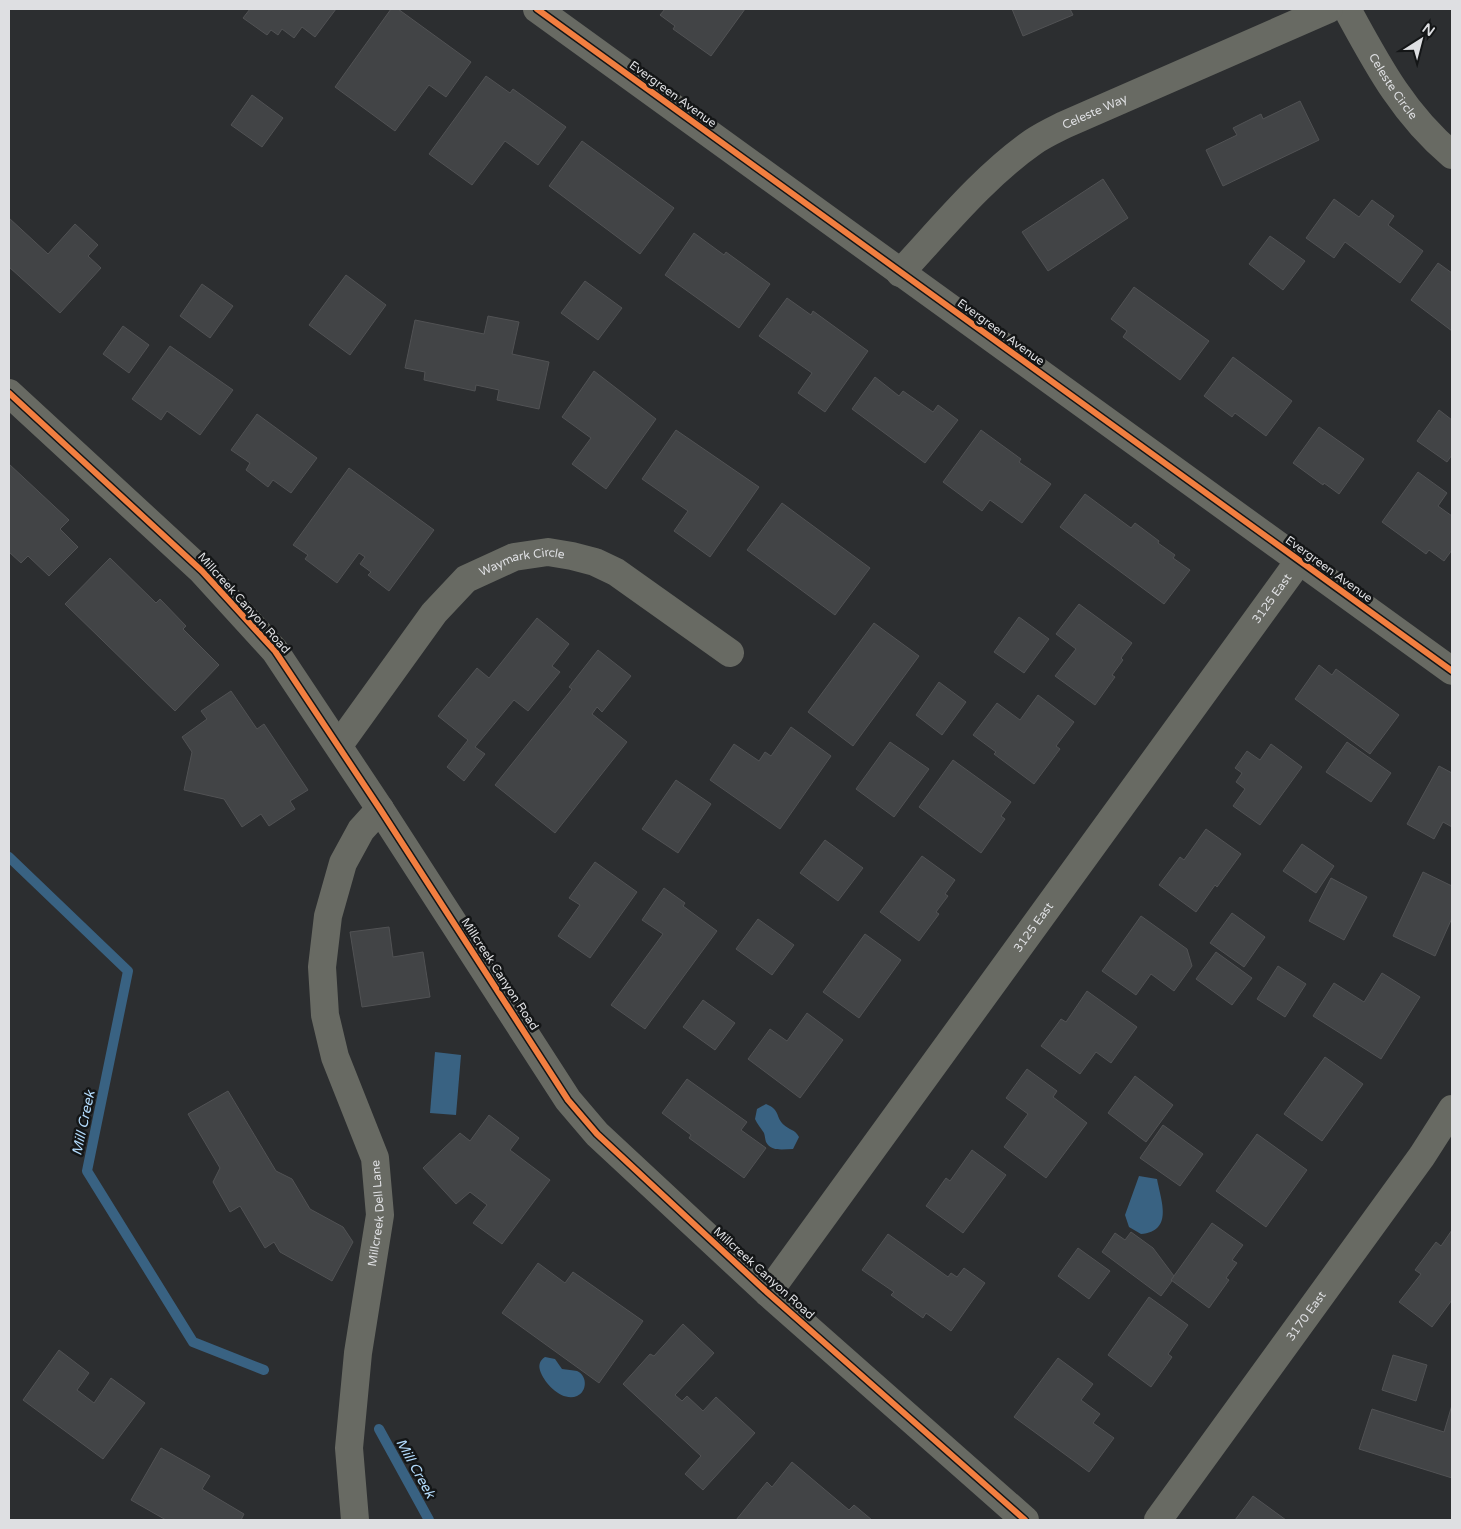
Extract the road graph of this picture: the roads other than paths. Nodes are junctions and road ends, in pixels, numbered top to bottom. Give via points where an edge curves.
1 (1329, 9) edge
2 (1347, 9) edge
3 (550, 13) edge
4 (1452, 155) edge
5 (900, 273) junction
6 (9, 393) edge
7 (1298, 561) junction
8 (730, 653) dead end
9 (1452, 671) edge
10 (339, 745) junction
11 (380, 809) junction
12 (1451, 1115) edge
13 (768, 1293) junction
14 (355, 1520) edge
15 (1025, 1520) edge
16 (1158, 1520) edge

1 - 5 street, Celeste Way via 1035,140 984,184
2 - 4 street, Celeste Circle via 1399,99
3 - 5 street, Evergreen Avenue
5 - 7 street, Evergreen Avenue
6 - 10 street, Millcreek Canyon Road via 202,571 275,651
7 - 9 street, Evergreen Avenue
7 - 13 street, 3125 East
8 - 10 street, Waymark Circle via 616,572 595,562 548,552 514,557 466,579 434,613
10 - 11 street, Millcreek Canyon Road
11 - 13 street, Millcreek Canyon Road via 568,1100 597,1134
11 - 14 street, Millcreek Dell Lane via 361,830 344,863 328,916 322,967 326,1015 335,1057 375,1158 380,1215 358,1353 350,1448
12 - 16 street, 3170 East
13 - 15 street, Millcreek Canyon Road

